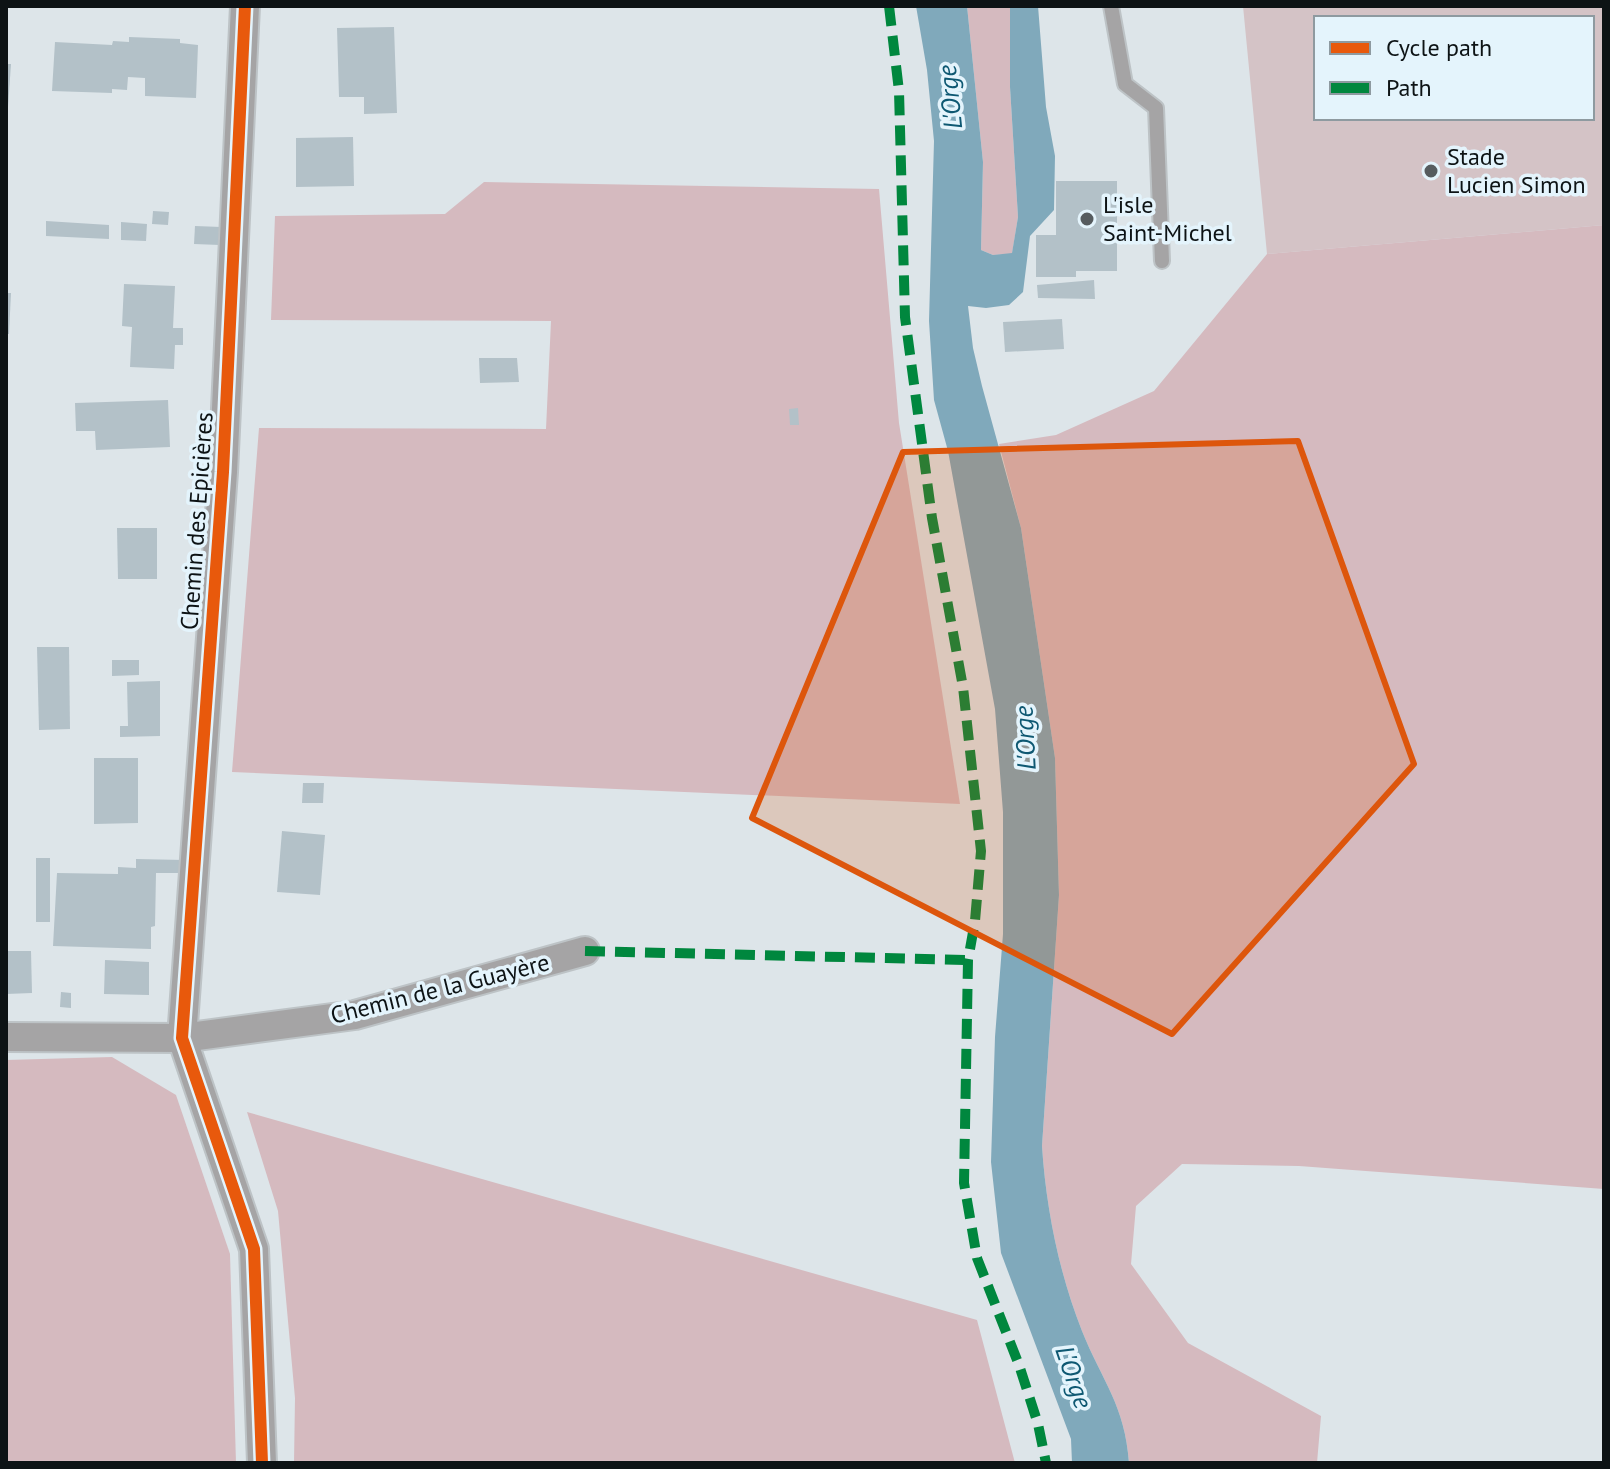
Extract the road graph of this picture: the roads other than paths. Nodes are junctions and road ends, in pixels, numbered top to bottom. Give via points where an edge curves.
1 (245, 6) edge
2 (1111, 6) edge
3 (1162, 261) dead end
4 (585, 951) dead end
5 (6, 1037) edge
6 (182, 1038) junction
7 (262, 1463) edge

1 - 6 street, Chemin des Epicières via 223,472
2 - 3 lane via 1125,84 1156,108
4 - 6 street, Chemin de la Guayère via 355,1015
5 - 6 street, Chemin de la Guayère
6 - 7 street via 254,1249

